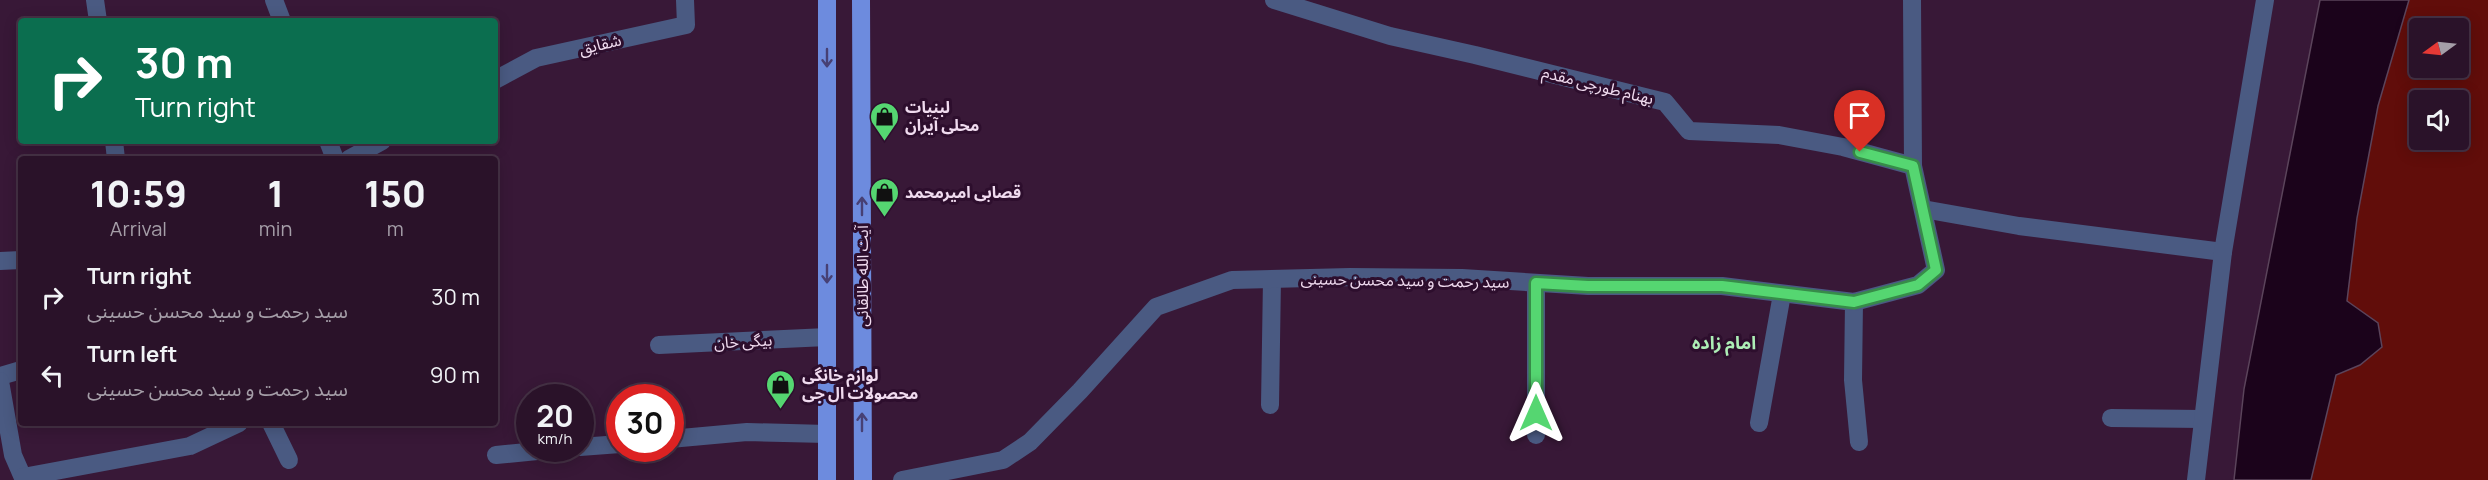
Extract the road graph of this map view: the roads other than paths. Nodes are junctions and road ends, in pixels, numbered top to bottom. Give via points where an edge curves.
1 (95, 0) edge
2 (274, 0) edge
3 (685, 0) edge
4 (826, 0) edge
5 (861, 0) edge
6 (1274, 0) edge
7 (1912, 0) edge
8 (2265, 0) edge
9 (98, 18) edge
10 (281, 18) edge
11 (498, 78) edge
12 (376, 144) edge
13 (354, 156) edge
14 (1913, 166) junction
15 (1923, 209) junction
16 (2223, 252) junction
17 (18, 260) edge
18 (0, 261) edge
19 (1272, 279) junction
20 (1536, 283) junction
21 (1782, 294) junction
22 (1854, 302) junction
23 (827, 337) junction
24 (659, 345) dead end
25 (18, 371) edge
26 (0, 375) edge
27 (0, 381) edge
28 (1270, 405) dead end
29 (2111, 418) dead end
30 (2203, 419) junction
31 (1759, 423) dead end
32 (233, 426) edge
33 (272, 426) edge
34 (827, 434) junction
35 (1536, 435) dead end
36 (684, 438) edge
37 (1859, 442) dead end
38 (516, 453) edge
39 (496, 455) dead end
40 (289, 460) dead end
41 (24, 479) edge
42 (827, 480) edge
43 (863, 480) edge
44 (902, 480) edge
45 (2196, 480) edge

1 - 9 street
2 - 10 street
3 - 11 street, شقایق via 686,25 536,58
4 -> 23 main road
43 -> 5 main road, آیت الله طالقانی
6 - 14 street, بهنام طورچی مقدم via 1390,36 1665,102 1689,131 1779,135
7 - 14 street, سید رحمت و سید محسن حسینی
8 - 16 street
12 - 13 street
14 - 15 street, سید رحمت و سید محسن حسینی
15 - 16 street via 2019,226
15 - 22 street, سید رحمت و سید محسن حسینی via 1936,270 1918,285
16 - 30 street
17 - 18 street
19 - 20 street, سید رحمت و سید محسن حسینی via 1462,278
19 - 28 street
19 - 44 street, سید رحمت و سید محسن حسینی via 1232,280 1156,307 1030,442 1003,460
20 - 21 street, سید رحمت و سید محسن حسینی via 1722,286
20 - 35 street
21 - 22 street, سید رحمت و سید محسن حسینی
21 - 31 street
22 - 37 street via 1853,380
23 - 24 street, بیگی خان
23 - 34 main road
25 - 26 street
27 - 41 street via 13,455
29 - 30 street
30 - 45 street
32 - 41 street via 190,446
33 - 40 street
34 - 36 street via 747,432
34 - 42 main road
38 - 39 street

